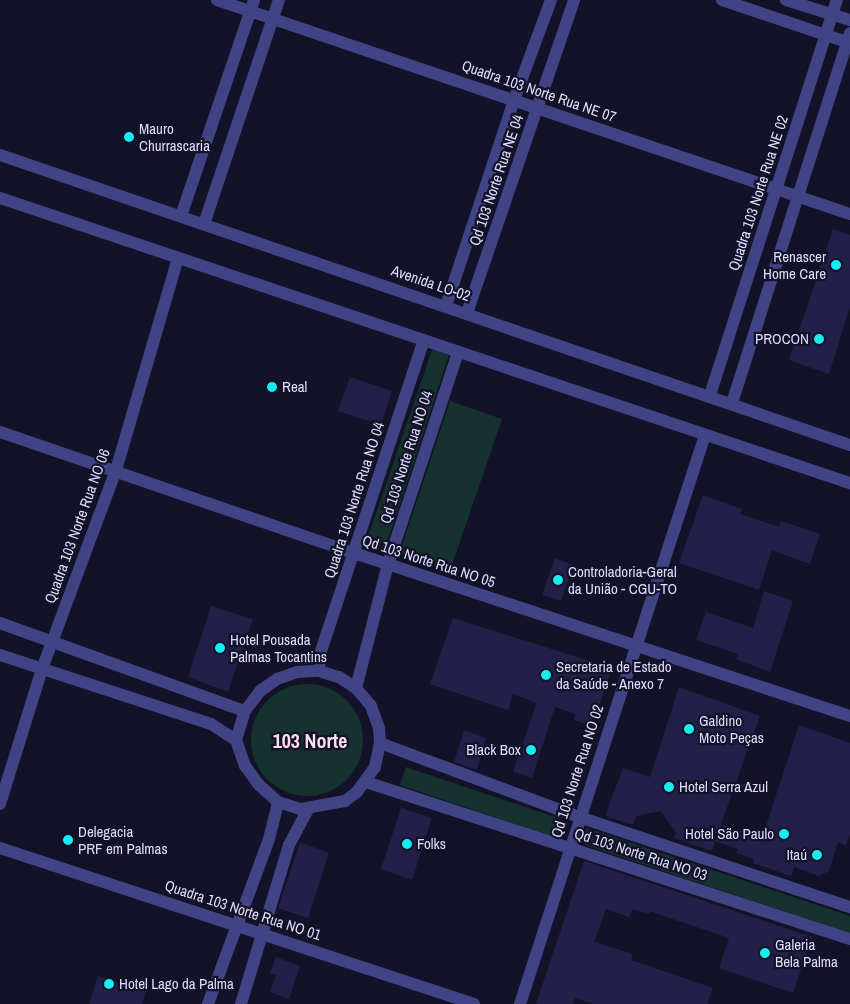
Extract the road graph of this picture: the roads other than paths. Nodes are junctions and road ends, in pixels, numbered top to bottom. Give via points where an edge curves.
1 (217, 0) edge
2 (278, 0) edge
3 (551, 0) edge
4 (574, 0) edge
5 (722, 0) edge
6 (786, 0) edge
7 (837, 0) edge
8 (253, 5) edge
9 (833, 15) junction
10 (273, 17) junction
11 (850, 20) edge
12 (827, 36) junction
13 (849, 40) edge
14 (514, 100) junction
15 (538, 107) junction
16 (0, 155) edge
17 (775, 188) junction
18 (799, 195) junction
19 (0, 198) edge
20 (850, 214) edge
21 (181, 216) junction
22 (204, 224) junction
23 (178, 258) junction
24 (446, 306) junction
25 (467, 313) junction
26 (424, 340) junction
27 (458, 352) junction
28 (710, 396) junction
29 (732, 403) junction
30 (0, 432) edge
31 (705, 435) junction
32 (850, 445) edge
33 (116, 470) junction
34 (850, 483) edge
35 (354, 553) junction
36 (388, 564) junction
37 (0, 622) edge
38 (53, 640) junction
39 (634, 646) junction
40 (0, 655) edge
41 (42, 669) junction
42 (319, 671) junction
43 (356, 688) junction
44 (245, 711) junction
45 (850, 716) edge
46 (236, 740) junction
47 (380, 743) junction
48 (366, 782) junction
49 (278, 802) junction
50 (0, 804) edge
51 (308, 810) junction
52 (579, 817) junction
53 (568, 847) junction
54 (0, 848) edge
55 (850, 907) edge
56 (237, 925) junction
57 (263, 934) junction
58 (850, 938) edge
59 (208, 1004) edge
60 (241, 1004) edge
61 (474, 1004) edge
62 (520, 1004) edge

1 - 8 street, Quadra 103 Norte Rua NE 07
2 - 10 street
3 - 14 street
4 - 15 street, Qd 103 Norte Rua NE 04
5 - 12 street
6 - 9 street
7 - 9 street, Quadra 103 Norte Rua NE 02
8 - 10 street, Quadra 103 Norte Rua NE 07
8 - 21 street
9 - 11 street
9 - 12 street, Quadra 103 Norte Rua NE 02
10 - 14 street, Quadra 103 Norte Rua NE 07
10 - 22 street
12 - 13 street
12 - 17 street, Quadra 103 Norte Rua NE 02
13 - 18 street
14 - 15 street, Quadra 103 Norte Rua NE 07
14 - 24 street
15 - 17 street, Quadra 103 Norte Rua NE 07
15 - 25 street, Qd 103 Norte Rua NE 04
16 - 21 street, Avenida LO-02
17 - 18 street, Quadra 103 Norte Rua NE 07
17 - 28 street, Quadra 103 Norte Rua NE 02
18 - 20 street, Quadra 103 Norte Rua NE 07
18 - 29 street
19 - 23 street
21 - 22 street, Avenida LO-02
22 - 24 street, Avenida LO-02
23 - 26 street
23 - 33 street, Quadra 103 Norte Rua NO 06
24 - 25 street, Avenida LO-02
25 - 28 street, Avenida LO-02
26 - 27 street
26 - 35 street, Quadra 103 Norte Rua NO 04
27 - 31 street
27 - 36 street, Qd 103 Norte Rua NO 04
28 - 29 street, Avenida LO-02
29 - 32 street, Avenida LO-02
30 - 33 street, Qd 103 Norte Rua NO 05
31 - 34 street
31 - 39 street, Qd 103 Norte Rua NO 02
33 - 35 street, Qd 103 Norte Rua NO 05
33 - 38 street, Quadra 103 Norte Rua NO 06
35 - 36 street, Qd 103 Norte Rua NO 05
35 - 42 street, Quadra 103 Norte Rua NO 04 via 320,654
36 - 39 street, Qd 103 Norte Rua NO 05
36 - 43 street, Qd 103 Norte Rua NO 04
37 - 38 street
38 - 41 street, Quadra 103 Norte Rua NO 06
38 - 44 street
39 - 45 street, Qd 103 Norte Rua NO 05
39 - 52 street, Qd 103 Norte Rua NO 02
40 - 41 street
41 - 46 street via 211,724
41 - 50 street, Quadra 103 Norte Rua NO 06
42 - 43 street via 339,677
42 - 44 street via 297,672 277,679 260,692
43 - 47 street via 371,706
44 - 46 street
46 - 49 street via 245,766
47 - 48 street via 375,766
47 - 52 street, Qd 103 Norte Rua NO 03
48 - 51 street via 344,801
48 - 53 street, Qd 103 Norte Rua NO 03
49 - 51 street
49 - 56 street via 270,839
51 - 57 street via 289,845
52 - 53 street, Qd 103 Norte Rua NO 02
52 - 55 street, Qd 103 Norte Rua NO 03
53 - 58 street, Qd 103 Norte Rua NO 03
53 - 62 street, Qd 103 Norte Rua NO 02
54 - 56 street, Quadra 103 Norte Rua NO 01
56 - 57 street, Quadra 103 Norte Rua NO 01
56 - 59 street
57 - 60 street
57 - 61 street, Quadra 103 Norte Rua NO 01

